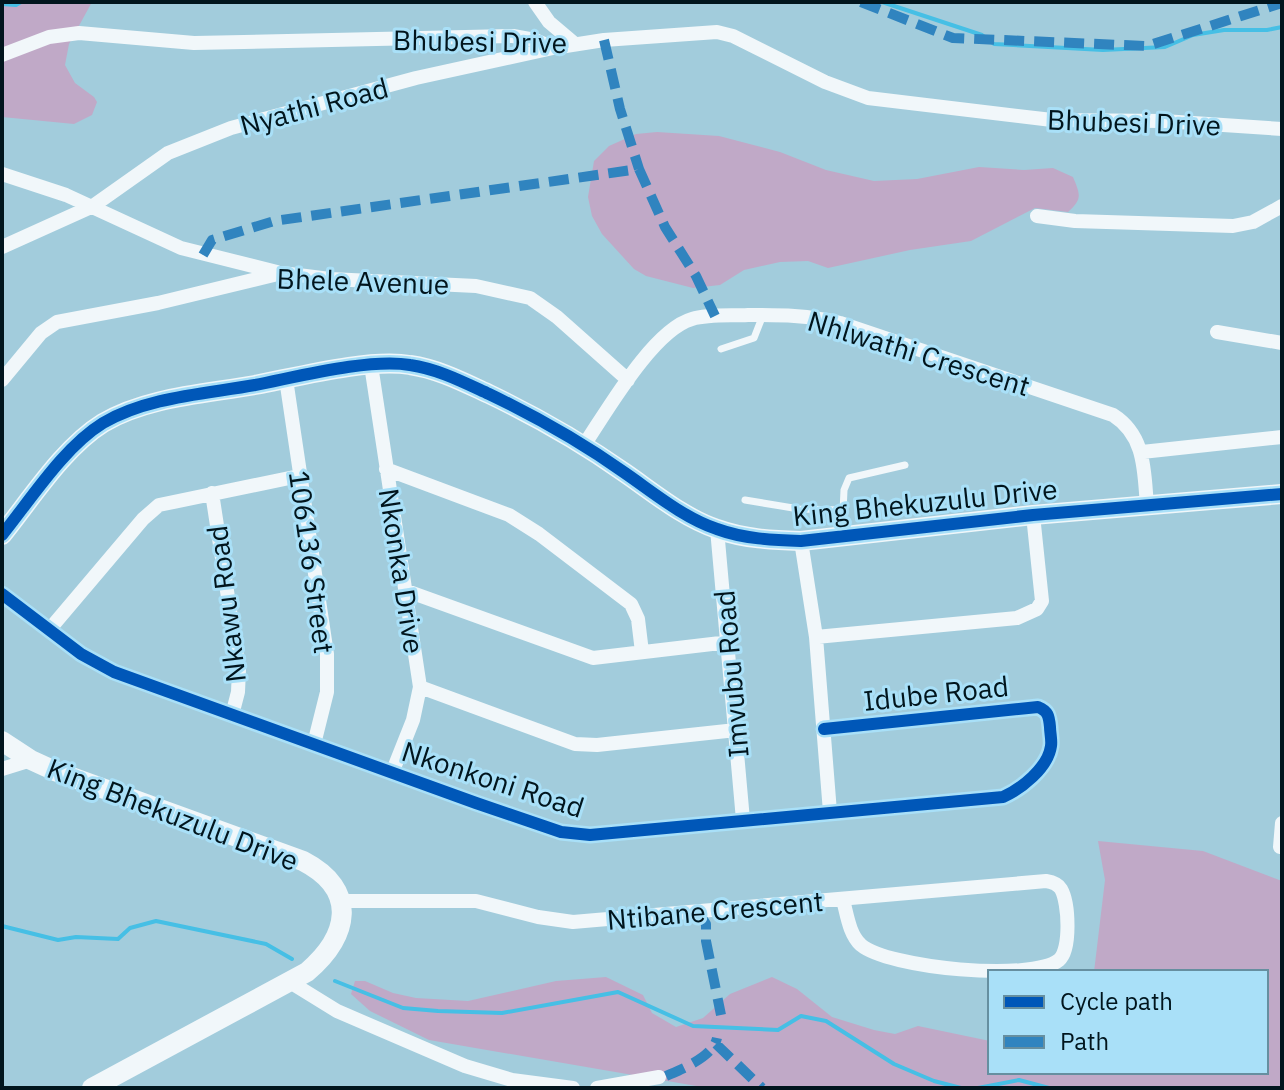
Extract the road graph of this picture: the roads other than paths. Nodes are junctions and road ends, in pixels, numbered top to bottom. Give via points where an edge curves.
1 (535, 2) edge
2 (575, 44) junction
3 (553, 48) junction
4 (2, 55) edge
5 (1282, 129) edge
6 (2, 174) edge
7 (93, 206) junction
8 (1282, 206) edge
9 (1037, 216) dead end
10 (2, 247) edge
11 (282, 273) junction
12 (763, 315) junction
13 (1217, 332) dead end
14 (1282, 343) edge
15 (721, 349) dead end
16 (371, 365) junction
17 (286, 379) junction
18 (2, 380) edge
19 (628, 380) junction
20 (1282, 437) edge
21 (584, 445) junction
22 (1142, 452) junction
23 (905, 465) dead end
24 (386, 469) junction
25 (299, 476) junction
26 (212, 493) junction
27 (1282, 494) edge
28 (745, 500) dead end
29 (1147, 506) junction
30 (844, 510) junction
31 (1033, 515) junction
32 (717, 529) junction
33 (2, 535) edge
34 (842, 536) junction
35 (801, 541) junction
36 (407, 591) junction
37 (2, 594) edge
38 (49, 630) junction
39 (816, 637) junction
40 (729, 642) junction
41 (642, 652) junction
42 (420, 687) junction
43 (232, 715) junction
44 (1049, 716) joint
45 (824, 729) junction
46 (736, 730) junction
47 (2, 741) edge
48 (314, 744) junction
49 (31, 760) junction
50 (2, 769) edge
51 (392, 773) junction
52 (830, 812) junction
53 (743, 820) junction
54 (1282, 823) edge
55 (1280, 847) edge
56 (843, 900) junction
57 (341, 901) junction
58 (290, 982) junction
59 (659, 1077) dead end
60 (92, 1088) edge
61 (573, 1088) edge
62 (597, 1088) edge

1 - 2 street
2 - 3 street, Bhubesi Drive
2 - 5 street, Bhubesi Drive via 717,32 868,98 1052,120
3 - 4 street, Bhubesi Drive via 513,36 194,43 79,33 49,37
3 - 7 street, Nyathi Road via 231,128 168,153
6 - 7 street
7 - 10 street, Nyathi Road
7 - 11 street via 181,248
8 - 9 street via 1233,226
11 - 18 street, Bhele Avenue via 57,322 41,333
11 - 19 street, Bhele Avenue via 476,286 530,298
12 - 15 lane via 754,338
12 - 19 street, Nhlwathi Crescent via 707,316 679,324
12 - 22 street, Nhlwathi Crescent via 803,315 840,323 1104,411 1128,426
13 - 14 street
16 - 17 street, King Bhekuzulu Drive
16 - 21 street, King Bhekuzulu Drive via 408,364 443,373
16 - 24 street, Nkonka Drive
17 - 25 street, 106136 Street
17 - 33 street, King Bhekuzulu Drive via 154,403 109,420 73,449
19 - 21 street, Nhlwathi Crescent
20 - 22 street
21 - 32 street, King Bhekuzulu Drive
22 - 29 street
23 - 30 lane via 849,478
24 - 36 street, Nkonka Drive
24 - 41 street via 494,508 531,529 631,604
25 - 26 street
25 - 48 street, 106136 Street via 327,654 327,692
26 - 38 street via 165,502 151,511
26 - 43 street, Nkawu Road via 239,669
27 - 29 street, King Bhekuzulu Drive
28 - 30 lane
29 - 31 street, King Bhekuzulu Drive
30 - 34 lane
31 - 34 street, King Bhekuzulu Drive
31 - 39 street via 1042,601 1037,609 1017,618
32 - 35 street, King Bhekuzulu Drive
32 - 40 street, Imvubu Road
34 - 35 street, King Bhekuzulu Drive
35 - 39 street
36 - 41 street via 583,656
36 - 42 street, Nkonka Drive
37 - 38 street, Nkonkoni Road
38 - 43 street, Nkonkoni Road via 101,666
39 - 45 street
40 - 41 street
40 - 46 street, Imvubu Road
42 - 46 street via 575,744
42 - 51 street, Nkonka Drive
43 - 48 street, Nkonkoni Road
44 - 45 street, Idube Road via 1038,707
44 - 52 street, Nkonkoni Road via 1049,752 1029,779 1005,796
45 - 52 street
46 - 53 street, Imvubu Road
47 - 49 street, King Bhekuzulu Drive
48 - 51 street, Nkonkoni Road
49 - 50 street
49 - 57 street, King Bhekuzulu Drive via 303,861 327,877
51 - 53 street, Nkonkoni Road via 570,835
52 - 53 street, Nkonkoni Road
54 - 55 street
56 - 56 street, Ntibane Crescent via 856,939 867,949 965,971 1043,967 1060,959 1067,941 1062,891 1046,881
56 - 57 street, Ntibane Crescent via 573,922 476,901
57 - 58 street via 341,924 329,950
58 - 60 street
58 - 61 street via 337,1011 465,1066 512,1080
59 - 62 street

